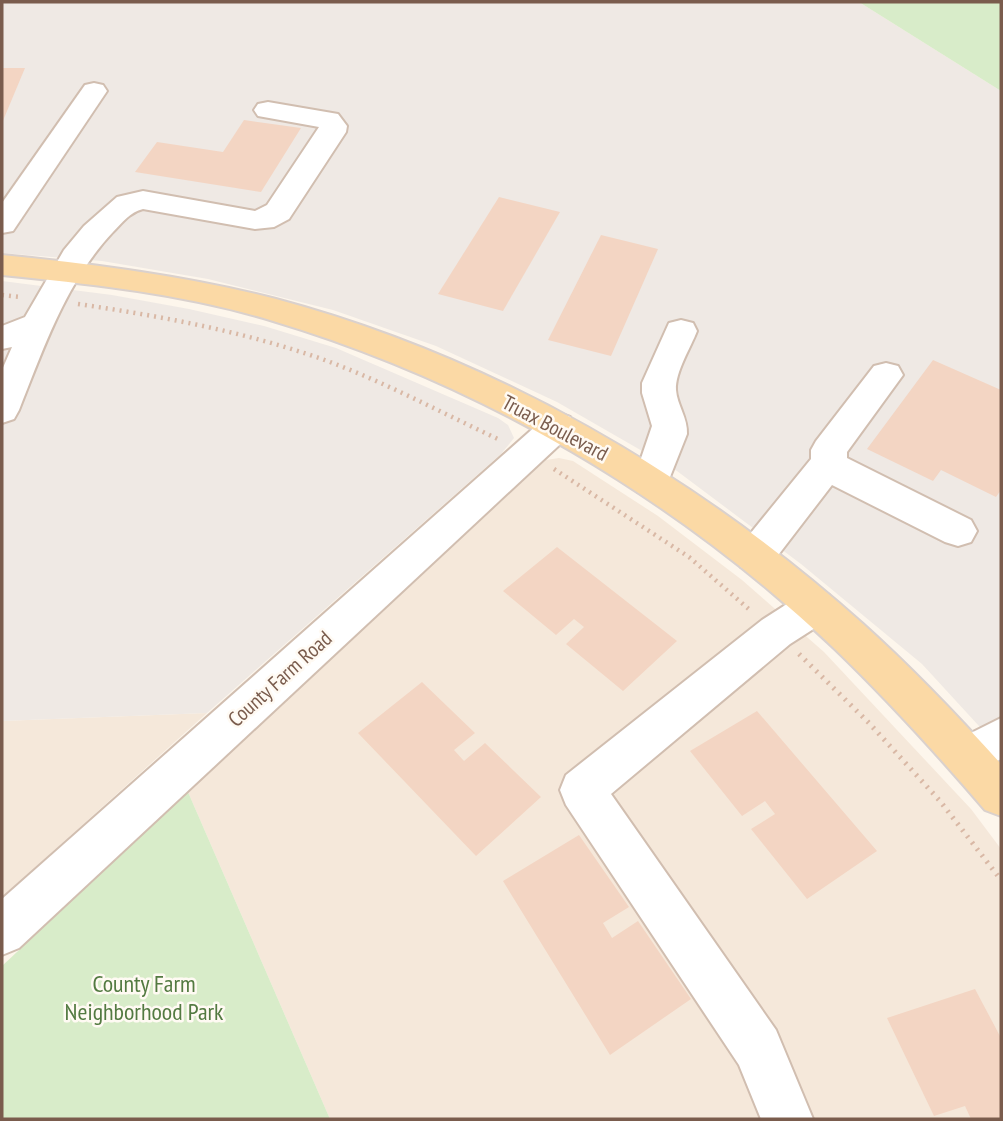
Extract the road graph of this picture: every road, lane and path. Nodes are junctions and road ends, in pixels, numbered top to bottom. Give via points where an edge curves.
1 (94, 91) dead end
2 (268, 110) dead end
3 (2, 224) edge
4 (2, 265) edge
5 (2, 295) edge
6 (50, 299) junction
7 (681, 331) dead end
8 (2, 338) edge
9 (886, 375) dead end
10 (3, 405) edge
11 (544, 440) junction
12 (829, 462) junction
13 (651, 482) junction
14 (958, 531) dead end
15 (755, 556) junction
16 (815, 607) junction
17 (776, 632) junction
18 (985, 746) edge
19 (1001, 794) edge
20 (1001, 880) edge
21 (2, 931) edge
22 (787, 1119) edge

1 - 3 street
2 - 6 street via 328,120 333,126 278,212 255,220 136,200 123,205 82,245
4 - 6 main road, Truax Boulevard
5 - 6 path
6 - 8 street
6 - 10 street
6 - 11 path via 247,337 322,359
6 - 11 main road, Truax Boulevard via 202,292 292,316 365,339 463,380
7 - 13 street via 659,383 670,426
9 - 12 street via 829,450
11 - 13 main road, Truax Boulevard
11 - 17 path
11 - 21 street, County Farm Road
12 - 14 street via 837,471
12 - 15 street
13 - 15 main road, Truax Boulevard
15 - 16 main road, Truax Boulevard
16 - 17 street
16 - 18 main road, Truax Boulevard via 888,672
17 - 20 path via 931,791
17 - 22 street via 582,790 758,1048
18 - 19 main road, Truax Boulevard

